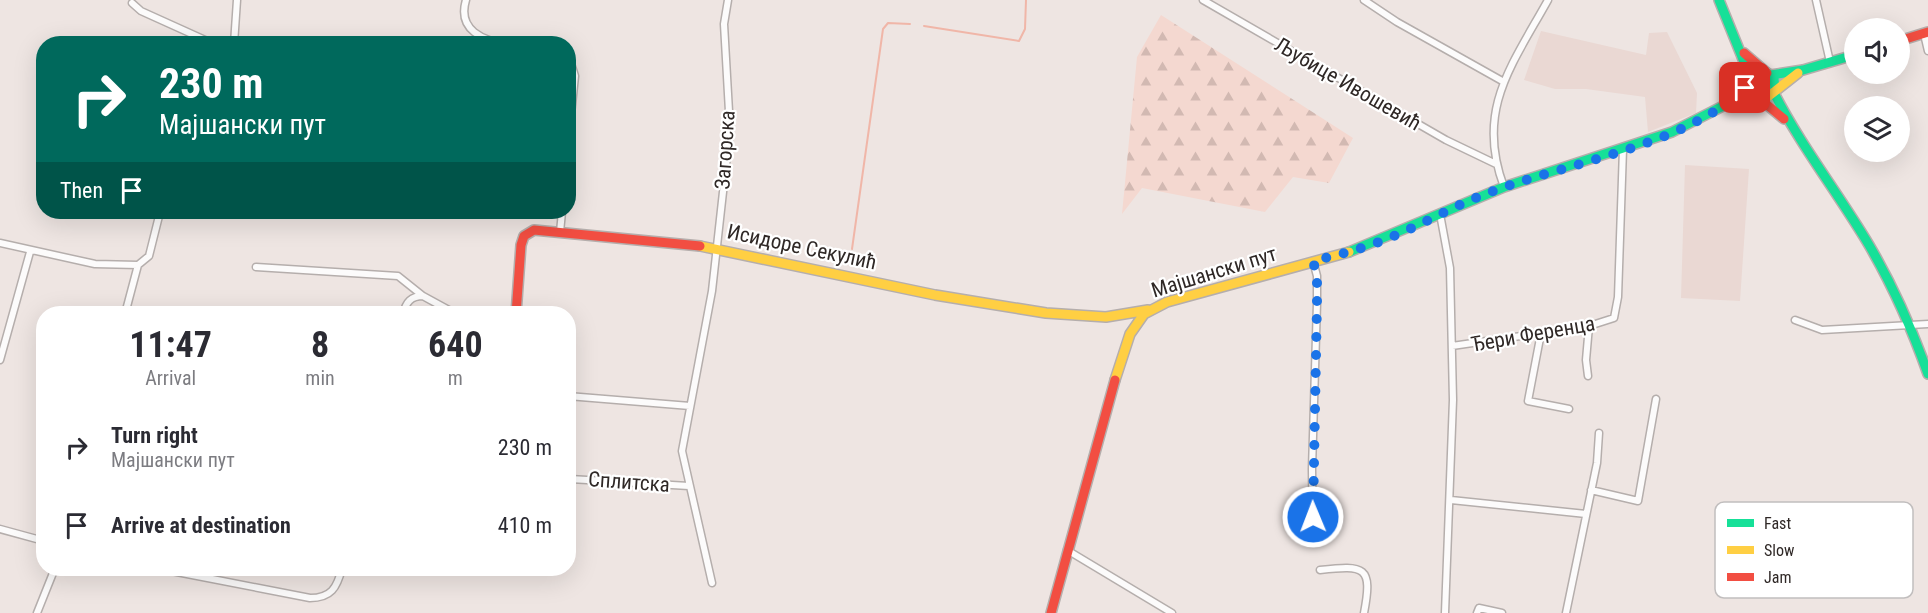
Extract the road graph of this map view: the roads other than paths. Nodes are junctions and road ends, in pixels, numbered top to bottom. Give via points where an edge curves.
1 (237, 0) edge
2 (466, 0) edge
3 (728, 0) edge
4 (1203, 0) edge
5 (1364, 0) edge
6 (1548, 0) edge
7 (1719, 0) edge
8 (1816, 0) edge
9 (132, 3) dead end
10 (1926, 33) edge
11 (196, 36) edge
12 (235, 36) edge
13 (480, 36) edge
14 (1910, 38) edge
15 (1738, 47) junction
16 (1928, 51) edge
17 (1844, 58) edge
18 (1830, 62) junction
19 (1803, 70) junction
20 (1769, 74) junction
21 (1750, 80) junction
22 (1503, 82) junction
23 (1774, 92) junction
24 (1758, 99) junction
25 (1723, 106) junction
26 (1791, 126) junction
27 (1623, 149) junction
28 (1496, 164) junction
29 (1504, 187) junction
30 (1440, 214) junction
31 (158, 219) edge
32 (561, 219) edge
33 (560, 232) junction
34 (0, 243) edge
35 (716, 247) junction
36 (30, 252) junction
37 (1313, 261) junction
38 (138, 264) junction
39 (256, 267) dead end
40 (423, 296) junction
41 (127, 306) edge
42 (405, 306) edge
43 (441, 306) edge
44 (516, 306) edge
45 (1150, 309) junction
46 (1795, 320) dead end
47 (1910, 324) junction
48 (1928, 324) edge
49 (1589, 326) junction
50 (1541, 333) junction
51 (1452, 346) junction
52 (0, 360) edge
53 (1928, 374) edge
54 (1588, 376) dead end
55 (576, 397) edge
56 (1656, 399) dead end
57 (690, 406) junction
58 (1569, 409) dead end
59 (1599, 433) dead end
60 (576, 479) edge
61 (689, 486) junction
62 (1591, 490) junction
63 (1451, 500) junction
64 (1586, 514) junction
65 (0, 529) edge
66 (36, 539) edge
67 (1313, 541) dead end
68 (1067, 550) junction
69 (1320, 570) dead end
70 (52, 576) edge
71 (197, 576) edge
72 (340, 576) edge
73 (712, 583) dead end
74 (1478, 611) edge
75 (36, 613) edge
76 (1051, 613) edge
77 (1172, 613) edge
78 (1364, 613) edge
79 (1445, 613) edge
80 (1502, 613) edge
81 (1566, 613) edge

1 - 12 street
2 - 13 street via 465,17
3 - 35 street, Загорска via 724,24 730,129
4 - 28 street, Љубице Ивошевић via 1446,140
5 - 22 street
6 - 22 street
7 - 15 street
8 - 18 street
9 - 11 street via 141,11
10 - 14 street
10 - 16 street
15 - 20 street
15 - 21 street
17 - 18 street
18 - 19 street
19 - 20 street
19 - 23 street
20 - 21 street via 1758,73
20 - 23 street via 1776,82
21 - 24 street via 1751,92
21 - 25 street, Мајшански пут
22 - 28 street via 1492,130
23 - 24 street via 1769,98
23 - 26 street
24 - 25 street, Мајшански пут
24 - 26 street
25 - 27 street, Мајшански пут via 1672,132
26 - 47 street via 1869,245
27 - 29 street, Мајшански пут
27 - 49 street, Ђери Ференца via 1614,318
28 - 29 street
29 - 30 street, Мајшански пут
30 - 37 street, Мајшански пут via 1362,249
30 - 51 street, Ђери Ференца via 1450,268
31 - 38 street via 149,256
32 - 33 street
33 - 35 street, Исидоре Секулић
33 - 44 street, Исидоре Секулић via 534,231 524,236 518,260
34 - 36 street
35 - 45 street, Исидоре Секулић via 935,295 1046,313 1106,316
35 - 57 street, Загорска via 712,291
36 - 38 street via 95,264
36 - 52 street
37 - 45 street, Мајшански пут
37 - 67 street via 1317,303
38 - 41 street
39 - 40 street via 398,276
40 - 42 street via 410,299
40 - 43 street
45 - 68 street, Мајшански пут via 1130,334
46 - 47 street via 1822,330
47 - 48 street
47 - 53 street
49 - 50 street, Ђери Ференца
49 - 54 street
50 - 51 street, Ђери Ференца
50 - 58 street via 1528,401
51 - 63 street, Ђери Ференца
55 - 57 street
56 - 62 street via 1638,501
57 - 61 street, Загорска via 682,451
59 - 62 street
60 - 61 street, Сплитска
61 - 73 street, Загорска
62 - 64 street
63 - 64 street
63 - 79 street, Ђери Ференца
64 - 81 street
65 - 66 street
68 - 76 street, Мајшански пут
68 - 77 street
69 - 78 street via 1353,568 1364,573 1369,582
70 - 75 street
71 - 72 street via 324,598
74 - 80 street

